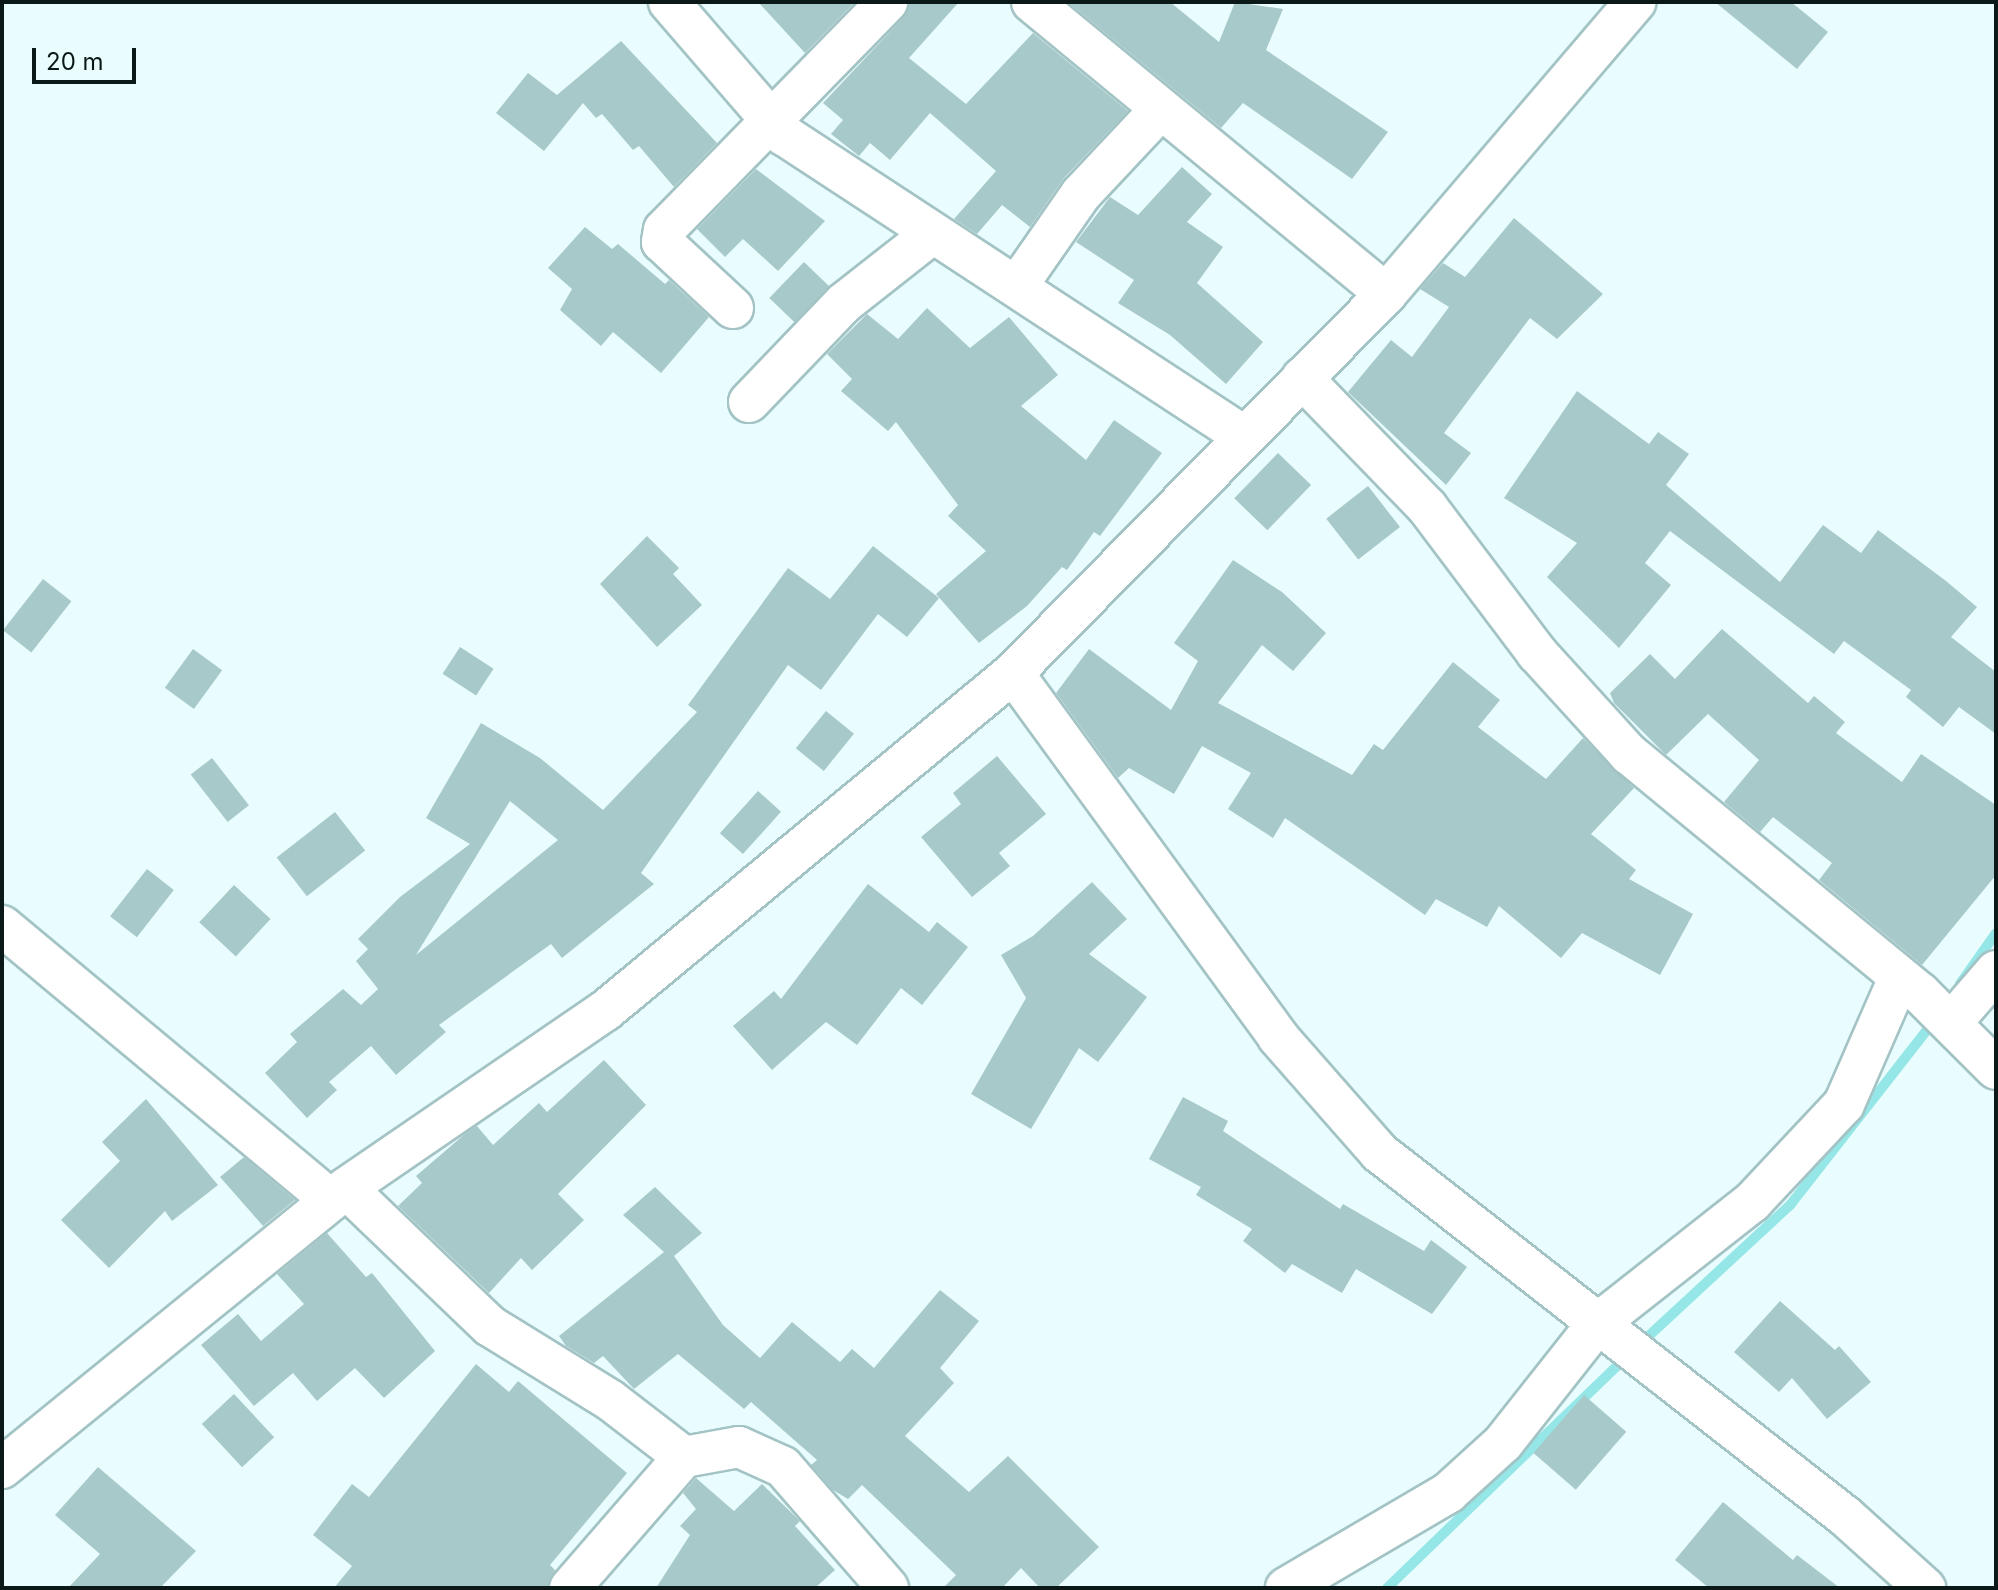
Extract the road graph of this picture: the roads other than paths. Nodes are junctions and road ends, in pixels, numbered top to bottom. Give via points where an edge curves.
1 (669, 2) edge
2 (887, 2) edge
3 (1032, 2) edge
4 (1635, 2) edge
5 (1159, 111) junction
6 (771, 124) junction
7 (933, 233) junction
8 (1017, 286) junction
9 (1386, 294) junction
10 (733, 308) dead end
11 (1302, 378) junction
12 (749, 402) dead end
13 (1242, 435) junction
14 (1013, 673) junction
15 (2, 926) edge
16 (1996, 971) edge
17 (1929, 1003) junction
18 (1996, 1069) edge
19 (338, 1194) junction
20 (1624, 1344) junction
21 (684, 1457) junction
22 (2, 1468) edge
23 (570, 1588) edge
24 (888, 1588) edge
25 (1286, 1588) edge
26 (1925, 1588) edge

1 - 6 street
2 - 6 street
3 - 5 street
4 - 9 street
5 - 8 street via 1081,194
5 - 9 street
6 - 7 street
6 - 10 street via 663,234 662,242
7 - 8 street
7 - 12 street via 850,297
8 - 13 street
9 - 11 street
11 - 13 street
11 - 17 street via 1427,507 1537,653 1629,754
13 - 14 street
14 - 19 street via 606,1010
14 - 20 street via 1134,846 1334,1104 1380,1153
15 - 19 street
16 - 17 street
17 - 18 street
17 - 20 street
19 - 21 street via 490,1326 610,1400
19 - 22 street
20 - 25 street via 1448,1493
20 - 26 street via 1845,1516
21 - 23 street
21 - 24 street via 739,1447 770,1458

